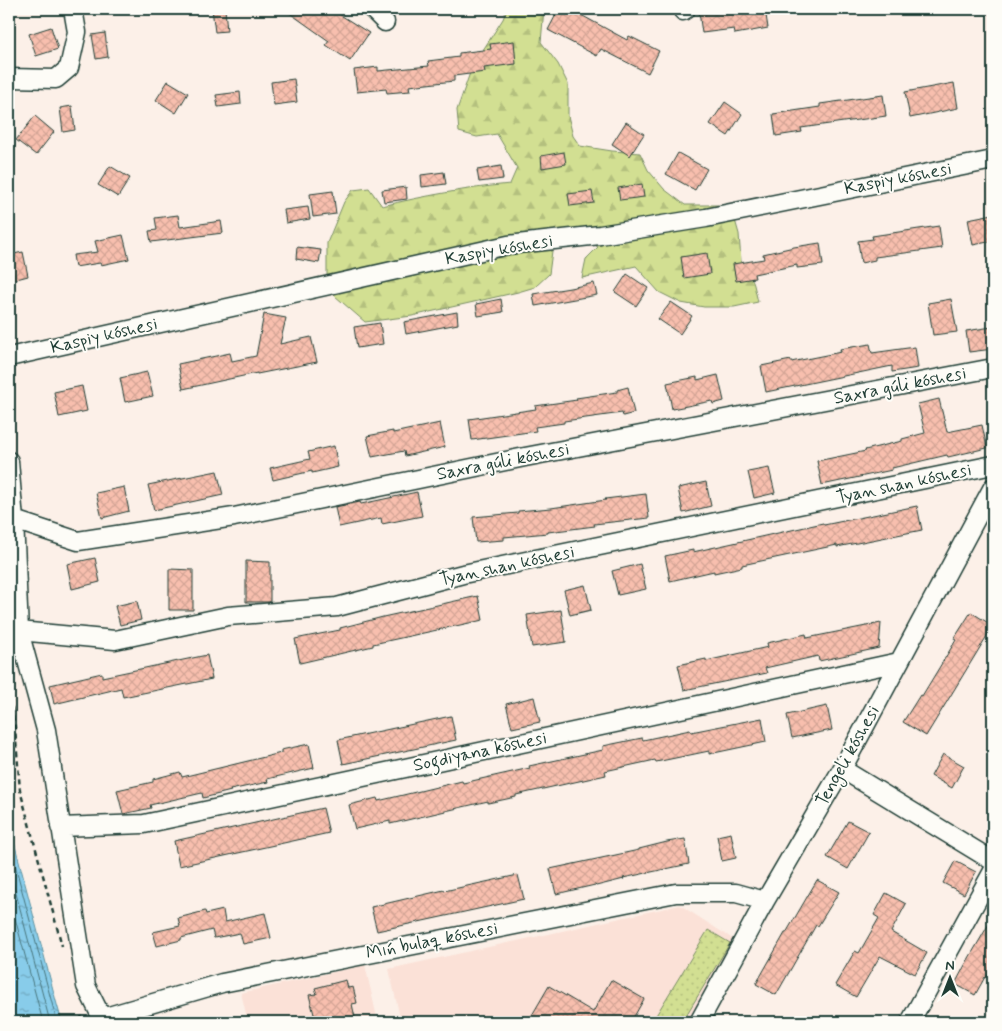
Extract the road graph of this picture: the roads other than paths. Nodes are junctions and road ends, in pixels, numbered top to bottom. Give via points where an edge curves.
1 (73, 9) edge
2 (372, 9) edge
3 (385, 22) dead end
4 (9, 78) edge
5 (993, 160) edge
6 (9, 357) edge
7 (993, 368) edge
8 (9, 461) edge
9 (993, 466) edge
10 (993, 487) edge
11 (14, 520) junction
12 (19, 631) junction
13 (899, 662) junction
14 (842, 769) junction
15 (60, 827) junction
16 (993, 861) edge
17 (993, 871) edge
18 (765, 901) junction
19 (103, 1020) edge
20 (699, 1022) edge
21 (910, 1022) edge

1 - 4 street via 77,32 69,68 56,79
2 - 3 street
5 - 6 street, Kaspiy kóshesi via 706,218 600,235 508,245
7 - 11 street, Saxra gúli kóshesi via 525,457 234,517 78,540
8 - 11 street
9 - 12 street, Tyan shan kóshesi via 463,574 337,608 228,616 116,640
10 - 13 street, Tengeli kóshesi
11 - 12 street
12 - 15 street via 46,730
13 - 14 street, Tengeli kóshesi
13 - 15 street, Sogdiyana kóshesi via 144,824
14 - 16 street
14 - 18 street, Tengeli kóshesi
15 - 19 street via 86,986
17 - 21 street
18 - 19 street, Mıń bulaq kóshesi via 736,893 676,893 222,983
18 - 20 street, Tengeli kóshesi

